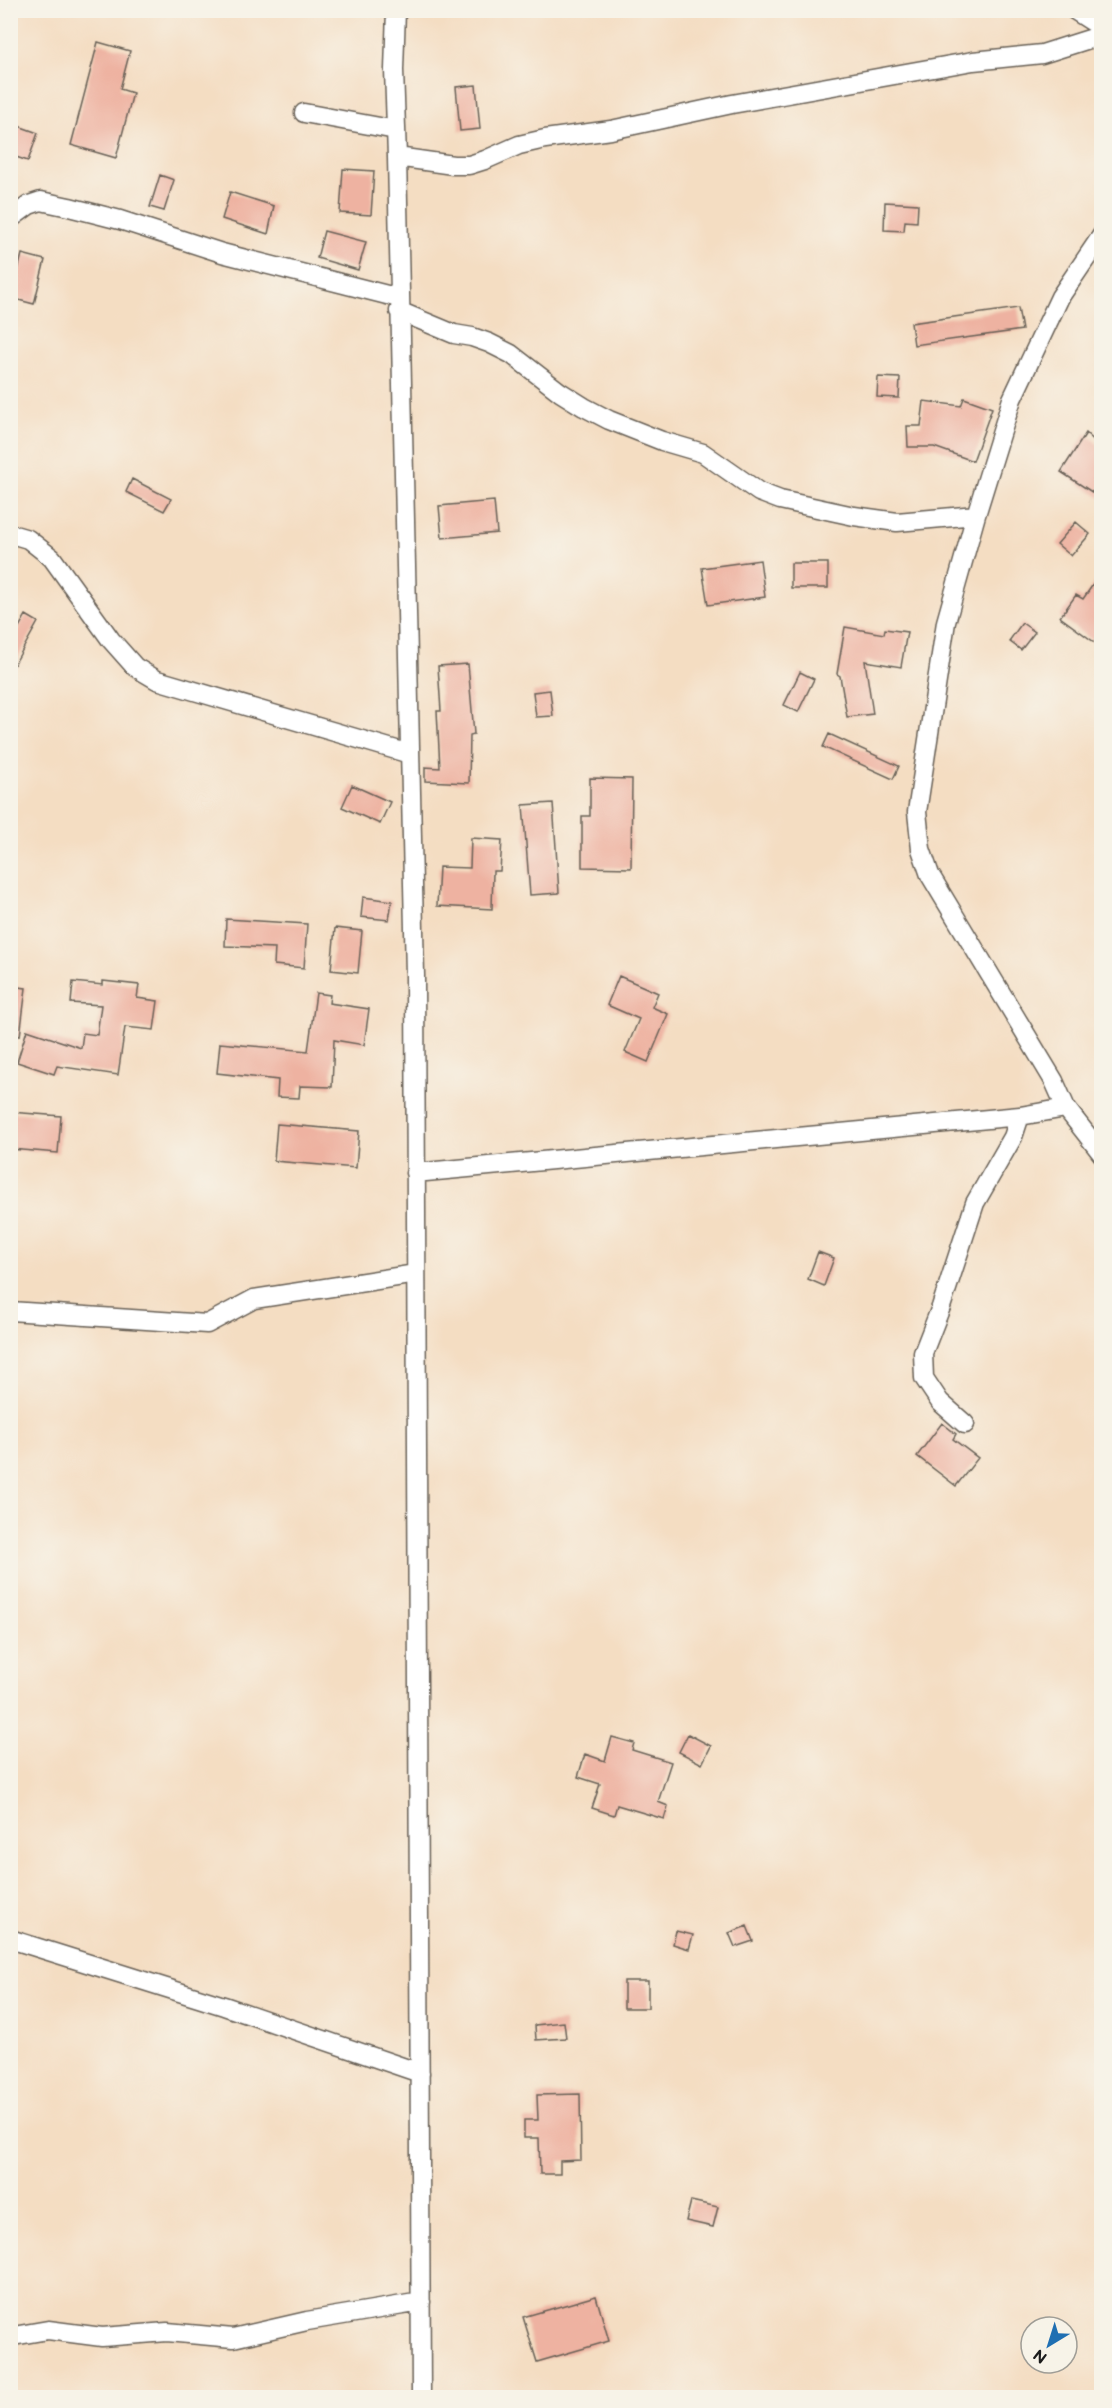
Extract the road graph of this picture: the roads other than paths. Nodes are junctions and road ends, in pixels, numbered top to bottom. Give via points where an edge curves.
1 (396, 10) edge
2 (1074, 10) edge
3 (1101, 28) edge
4 (1101, 35) edge
5 (304, 113) dead end
6 (396, 130) junction
7 (398, 156) junction
8 (10, 219) edge
9 (1101, 235) edge
10 (399, 304) junction
11 (975, 515) junction
12 (11, 534) edge
13 (410, 754) junction
14 (1066, 1108) junction
15 (1020, 1116) junction
16 (1101, 1154) edge
17 (415, 1173) junction
18 (416, 1274) junction
19 (10, 1311) edge
20 (965, 1424) dead end
21 (10, 1939) edge
22 (420, 2073) junction
23 (421, 2302) junction
24 (19, 2335) dead end
25 (421, 2397) edge

1 - 6 street
2 - 3 street
4 - 7 street via 1042,54 973,62 545,139 469,165
5 - 6 street
6 - 7 street
7 - 10 street
8 - 10 street via 40,201 69,207
9 - 11 street via 1060,297 1026,366
10 - 11 street via 454,334 489,343 511,354 560,392 609,420 703,453 759,492 780,500 897,522
10 - 13 street
11 - 14 street via 946,622 929,724 917,812 921,849 938,890 1054,1081
12 - 13 street via 28,539 52,558 135,668 157,680
13 - 17 street
14 - 15 street
14 - 16 street
15 - 17 street
15 - 20 street via 1013,1137 975,1203 922,1353 924,1378 940,1402
17 - 18 street
18 - 19 street via 254,1299 207,1324
18 - 22 street
21 - 22 street
22 - 23 street
23 - 24 street via 233,2338 167,2332 102,2337 48,2330
23 - 25 street

